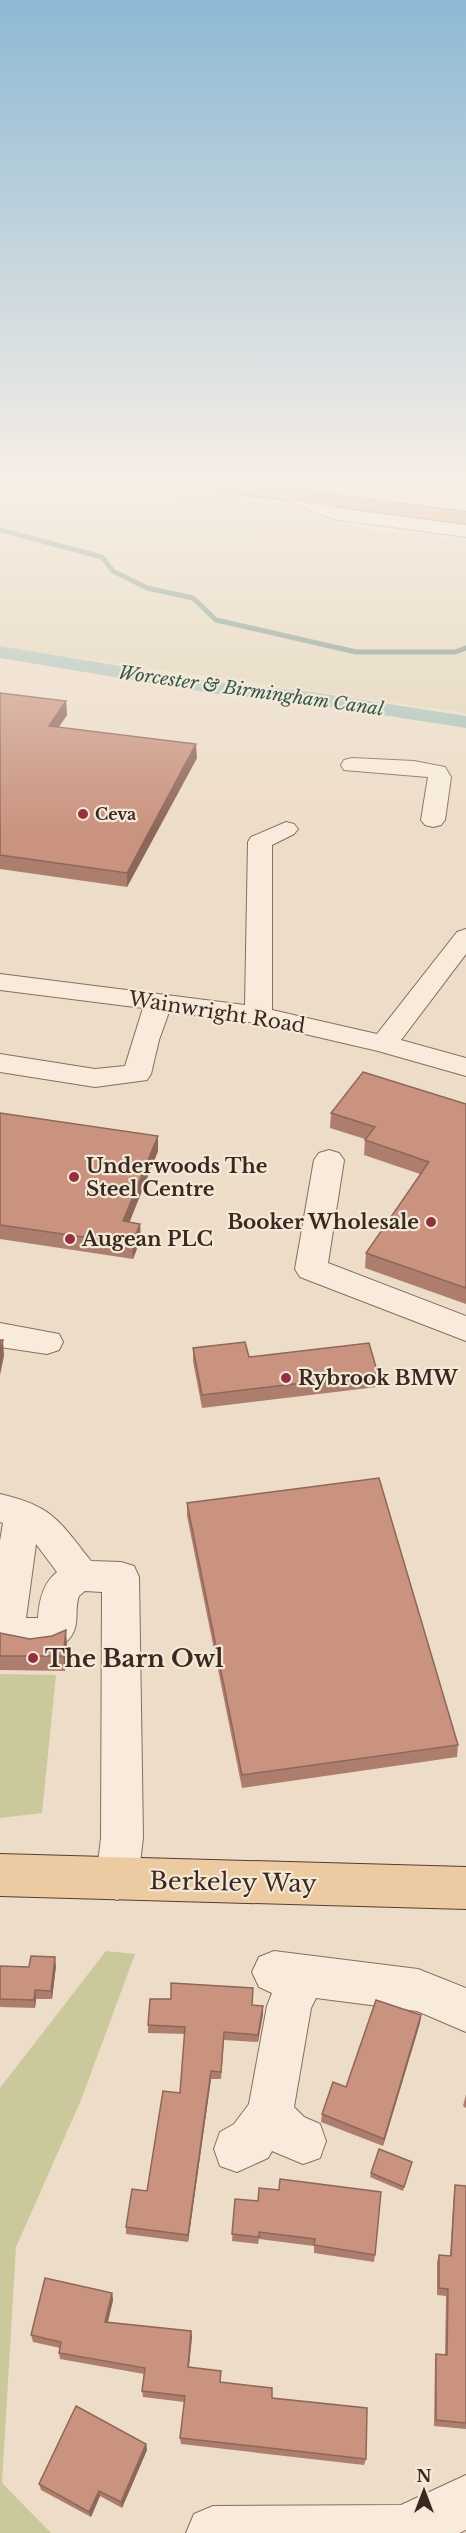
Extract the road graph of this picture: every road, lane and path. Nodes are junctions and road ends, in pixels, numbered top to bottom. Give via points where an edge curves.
1 (352, 765) dead end
2 (433, 820) dead end
3 (286, 829) dead end
4 (466, 937) edge
5 (0, 982) edge
6 (159, 1001) junction
7 (258, 1015) junction
8 (384, 1044) junction
9 (0, 1063) edge
10 (466, 1067) edge
11 (329, 1160) dead end
12 (466, 1329) edge
13 (0, 1335) edge
14 (47, 1342) dead end
15 (11, 1511) edge
16 (81, 1576) junction
17 (0, 1875) edge
18 (117, 1880) junction
19 (466, 1888) edge
20 (466, 2010) edge
21 (237, 2148) dead end
22 (466, 2502) edge
23 (213, 2533) edge

1 - 2 street via 437,772 440,777
3 - 7 street via 260,842
4 - 8 street
5 - 6 street, Wainwright Road
6 - 7 street, Wainwright Road
6 - 9 street via 137,1074 95,1078
7 - 8 street, Wainwright Road
8 - 10 street, Wainwright Road
11 - 12 street via 311,1269
13 - 14 street
15 - 16 street via 45,1529
15 - 16 street via 8,1632 47,1635 56,1628 60,1592 68,1581
16 - 18 street via 121,1577 122,1838
17 - 18 main road, Berkeley Way
18 - 19 main road, Berkeley Way
20 - 21 street via 418,1990 289,1973 286,2127
22 - 23 street via 403,2532

